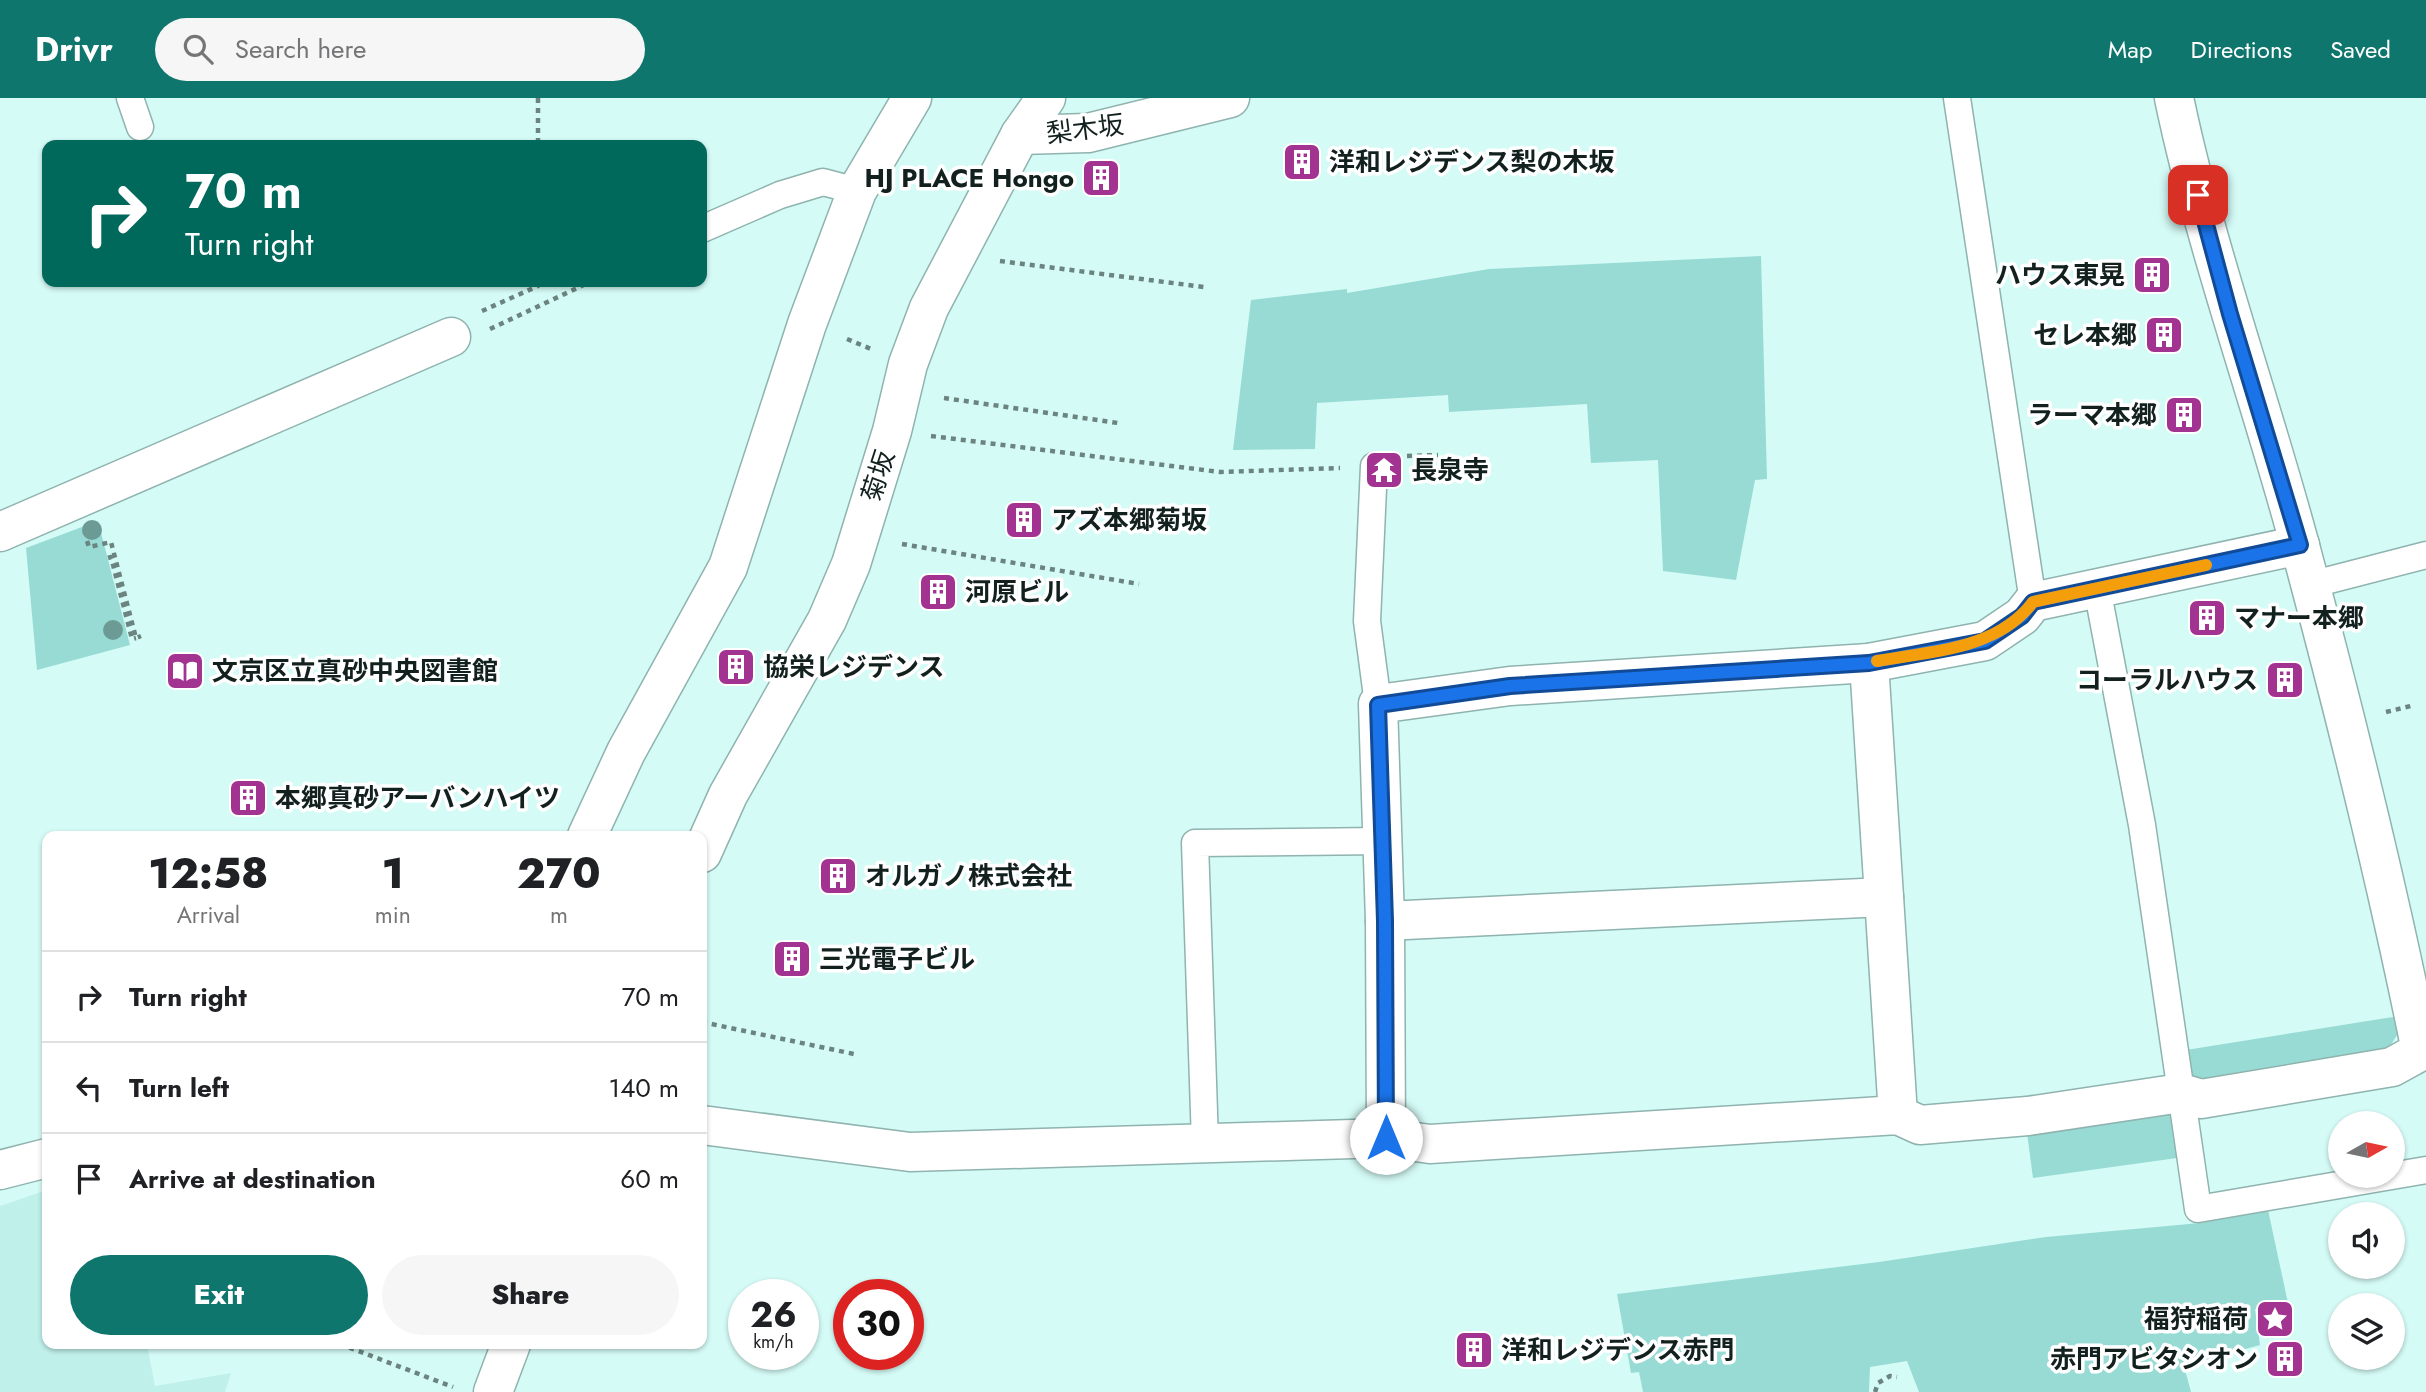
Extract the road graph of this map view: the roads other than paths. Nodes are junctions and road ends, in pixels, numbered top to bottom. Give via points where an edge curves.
1 (130, 98) edge
2 (912, 98) edge
3 (1046, 98) edge
4 (1230, 98) edge
5 (1956, 98) edge
6 (2174, 98) edge
7 (140, 127) dead end
8 (1020, 135) junction
9 (857, 191) junction
10 (707, 227) edge
11 (451, 337) road end
12 (1374, 466) road end
13 (0, 531) edge
14 (2300, 545) junction
15 (2426, 555) edge
16 (2310, 584) junction
17 (2097, 588) junction
18 (2033, 602) junction
19 (1869, 663) junction
20 (1378, 705) junction
21 (589, 831) edge
22 (1381, 841) junction
23 (707, 842) edge
24 (1884, 897) junction
25 (1385, 921) junction
26 (2419, 998) edge
27 (2424, 1062) edge
28 (2181, 1093) junction
29 (1898, 1115) junction
30 (707, 1126) edge
31 (1386, 1138) junction
32 (1205, 1142) junction
33 (42, 1159) edge
34 (0, 1170) edge
35 (2426, 1170) edge
36 (509, 1349) edge
37 (493, 1392) edge

1 - 7 lane
2 - 9 street
3 - 8 street, 菊坂
4 - 8 street, 梨木坂 via 1088,133
5 - 18 lane
6 - 14 street via 2230,314
8 - 23 street, 菊坂 via 929,308 859,537 827,620 728,795
9 - 10 lane via 823,182
9 - 21 street via 807,324 729,567 626,752
11 - 13 street
12 - 20 lane via 1367,621
14 - 16 street
14 - 17 street
15 - 16 lane
16 - 26 street
17 - 18 street
17 - 28 lane via 2142,825
18 - 19 street via 2022,616 1985,641
19 - 20 street via 1510,686
19 - 24 street
20 - 22 street
22 - 25 street
22 - 32 lane via 1195,843
24 - 25 street
24 - 29 street
25 - 31 street
26 - 27 street
27 - 28 street via 2201,1098
28 - 29 street via 2028,1116 1920,1125
28 - 35 lane via 2198,1209
29 - 31 street via 1430,1143
30 - 32 street via 910,1152
31 - 32 street
33 - 34 street
36 - 37 street

